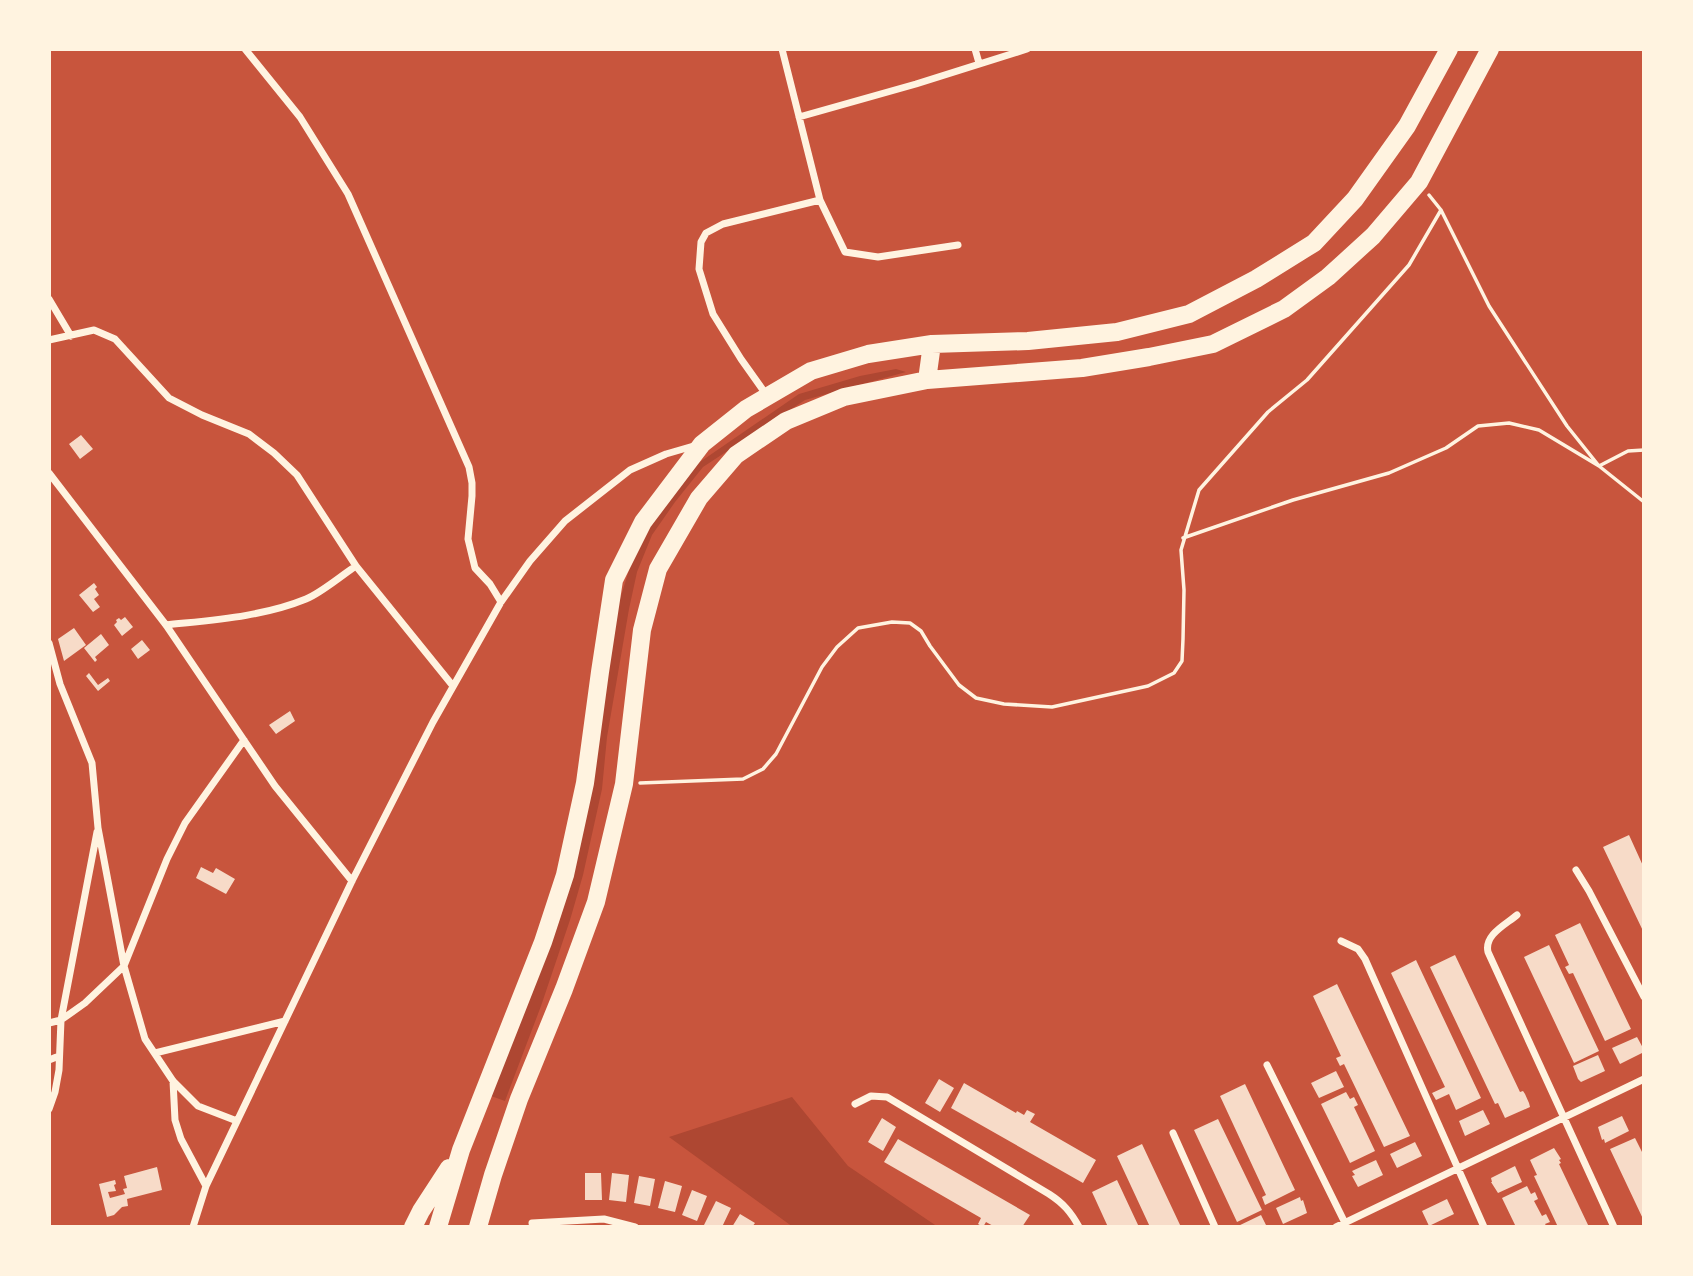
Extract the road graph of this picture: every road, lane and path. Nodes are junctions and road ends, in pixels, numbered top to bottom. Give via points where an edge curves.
1 (245, 49) edge
2 (782, 49) edge
3 (975, 49) edge
4 (1027, 49) edge
5 (1449, 49) edge
6 (1490, 49) edge
7 (979, 63) junction
8 (799, 117) junction
9 (1419, 182) junction
10 (820, 200) junction
11 (1441, 210) junction
12 (958, 245) dead end
13 (49, 299) edge
14 (71, 335) junction
15 (49, 340) edge
16 (932, 344) junction
17 (926, 380) junction
18 (769, 397) junction
19 (702, 444) junction
20 (1644, 450) edge
21 (1599, 466) junction
22 (49, 473) edge
23 (1644, 502) edge
24 (1183, 538) junction
25 (356, 566) junction
26 (500, 602) junction
27 (166, 625) junction
28 (49, 643) edge
29 (453, 686) junction
30 (244, 740) junction
31 (624, 784) junction
32 (98, 828) junction
33 (1576, 870) dead end
34 (352, 881) junction
35 (1517, 915) dead end
36 (1341, 941) dead end
37 (124, 966) junction
38 (1644, 998) edge
39 (61, 1020) junction
40 (285, 1021) junction
41 (49, 1024) edge
42 (155, 1053) junction
43 (59, 1056) junction
44 (49, 1060) edge
45 (1267, 1065) dead end
46 (1644, 1079) edge
47 (173, 1081) junction
48 (855, 1104) dead end
49 (49, 1109) edge
50 (1564, 1118) junction
51 (237, 1121) junction
52 (1173, 1133) dead end
53 (461, 1150) junction
54 (1458, 1168) junction
55 (206, 1186) junction
56 (532, 1223) dead end
57 (1346, 1225) edge
58 (193, 1227) edge
59 (413, 1227) edge
60 (438, 1227) edge
61 (478, 1227) edge
62 (635, 1227) edge
63 (1079, 1227) edge
64 (1215, 1227) edge
65 (1336, 1227) edge
66 (1484, 1227) edge
67 (1614, 1227) edge

1 - 26 street via 300,117 348,194 469,467 468,538 475,568
2 - 8 street
3 - 7 street
4 - 7 street
5 - 16 main road via 1407,127 1355,199 1314,243 1256,279 1189,314 1117,332
6 - 9 main road
7 - 8 street
8 - 10 street
9 - 11 path
9 - 17 main road via 1373,236 1328,277 1284,309 1213,344 1082,368
10 - 12 street via 845,252 878,257
10 - 18 street via 723,224 706,233 701,242 699,269 713,314
11 - 21 path via 1489,306 1567,426
11 - 24 path via 1409,265 1307,380 1268,412 1199,489
13 - 14 street
14 - 15 street
14 - 25 street via 94,330 115,339 169,398 249,434 274,453 297,475
16 - 17 main road
16 - 18 main road via 868,354 811,370
17 - 31 main road via 844,397 786,421 736,454 699,498 658,569 642,630
18 - 19 main road
19 - 26 street via 630,470 565,521
19 - 53 main road via 643,522 614,580 585,783 565,875
20 - 21 path
21 - 23 path
21 - 24 path via 1539,430 1509,423 1478,426 1446,449 1389,472
22 - 27 street
24 - 31 path via 1182,661 1174,673 1147,686 1052,707 1004,704 976,698 959,685 921,631 910,623 858,628 822,667 776,754 763,769 743,779
25 - 27 street via 308,598 271,610
25 - 29 street
26 - 29 street
27 - 30 street
28 - 32 street via 92,763
29 - 34 street
30 - 34 street
30 - 37 street via 185,823
31 - 61 main road via 596,902 519,1099
32 - 37 street
32 - 39 street
33 - 38 street
34 - 40 street
35 - 50 street via 1486,944
36 - 54 street via 1358,949 1365,959
37 - 39 street
37 - 42 street via 145,1039
39 - 41 street
39 - 43 street
40 - 42 street
40 - 51 street
42 - 47 street
43 - 44 street
43 - 49 street
45 - 57 street
46 - 50 street
47 - 51 street via 198,1106
47 - 55 street via 181,1139
48 - 63 street via 871,1096 887,1097 1063,1203
50 - 54 street
50 - 67 street
51 - 55 street
52 - 64 street
53 - 59 main road
53 - 60 main road
54 - 57 street
54 - 66 street
55 - 58 street
56 - 62 street via 604,1219
57 - 65 street

